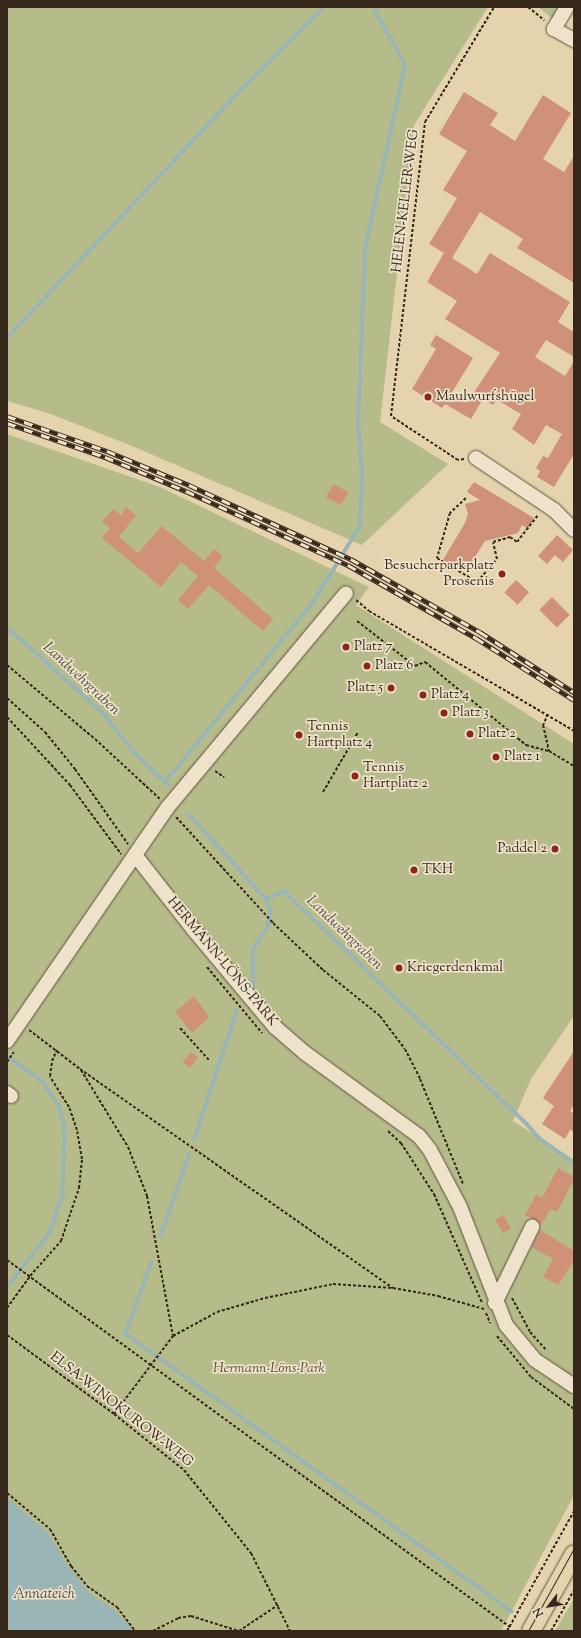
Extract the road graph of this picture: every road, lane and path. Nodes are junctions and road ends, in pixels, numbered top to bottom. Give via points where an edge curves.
1 (494, 7) edge
2 (528, 7) edge
3 (567, 7) edge
4 (554, 29) junction
5 (574, 40) edge
6 (476, 458) dead end
7 (458, 460) dead end
8 (466, 498) dead end
9 (545, 504) junction
10 (574, 530) edge
11 (350, 596) joint
12 (357, 621) dead end
13 (7, 665) edge
14 (7, 698) edge
15 (548, 714) junction
16 (7, 717) edge
17 (574, 731) edge
18 (358, 732) dead end
19 (549, 751) junction
20 (574, 766) edge
21 (213, 769) dead end
22 (224, 777) dead end
23 (323, 792) dead end
24 (174, 811) junction
25 (171, 822) dead end
26 (132, 860) junction
27 (273, 923) dead end
28 (206, 966) dead end
29 (34, 1024) dead end
30 (24, 1026) junction
31 (180, 1028) dead end
32 (25, 1036) dead end
33 (266, 1038) dead end
34 (12, 1047) edge
35 (57, 1050) junction
36 (210, 1060) dead end
37 (7, 1062) edge
38 (80, 1069) junction
39 (383, 1126) dead end
40 (532, 1227) dead end
41 (7, 1260) edge
42 (30, 1276) junction
43 (393, 1288) junction
44 (490, 1306) junction
45 (7, 1308) edge
46 (491, 1326) dead end
47 (494, 1331) dead end
48 (7, 1335) edge
49 (173, 1336) junction
50 (151, 1364) junction
51 (574, 1386) edge
52 (574, 1409) edge
53 (114, 1414) junction
54 (7, 1493) edge
55 (574, 1511) edge
56 (574, 1554) edge
57 (574, 1590) edge
58 (278, 1605) junction
59 (510, 1627) junction
60 (136, 1631) edge
61 (153, 1631) edge
62 (290, 1631) edge
63 (507, 1631) edge
64 (531, 1631) edge
65 (551, 1631) edge

1 - 7 path, HELEN-KELLER-WEG via 425,122 391,416
2 - 4 path
3 - 4 street
4 - 5 street
6 - 9 street
8 - 9 path via 450,513 437,558 477,582 497,559 493,542 510,538 517,542 531,527
9 - 10 street
11 - 15 path via 369,611
11 - 24 street
12 - 19 path via 415,666 425,662 526,745
13 - 24 path via 96,739
14 - 26 path via 45,732 70,763
15 - 17 path
15 - 19 path via 543,725
16 - 26 path via 70,785
18 - 23 path
19 - 20 path
21 - 22 path
24 - 25 path
24 - 26 street
24 - 27 path
26 - 30 street
26 - 44 street, HERMANN-LÖNS-PARK via 275,1027 305,1053 419,1136 430,1150 460,1207
28 - 33 path
29 - 30 path
30 - 32 path
30 - 34 street
30 - 35 path
31 - 36 path
34 - 37 path
35 - 38 path
35 - 42 path via 50,1076 69,1107 77,1130 82,1159 79,1188 61,1241
38 - 43 path
38 - 49 path via 128,1147 146,1196
39 - 44 path via 401,1143 434,1194
40 - 44 street
41 - 42 path
42 - 45 path
42 - 50 path
43 - 44 path
43 - 49 path via 333,1284 265,1298 217,1312
44 - 46 path
44 - 51 street, HERMANN-LÖNS-PARK via 535,1360
47 - 52 path via 510,1354 531,1376
48 - 53 path, ELSA-WINOKUROW-WEG
49 - 50 path
50 - 53 path
50 - 59 path
53 - 58 path, ELSA-WINOKUROW-WEG via 184,1470 215,1506 251,1553
54 - 60 path via 50,1529 71,1566 87,1586 117,1607
55 - 59 path
56 - 64 main road
57 - 65 path
58 - 61 path via 239,1631 191,1616 178,1618
58 - 62 path, ELSA-WINOKUROW-WEG
59 - 63 path

